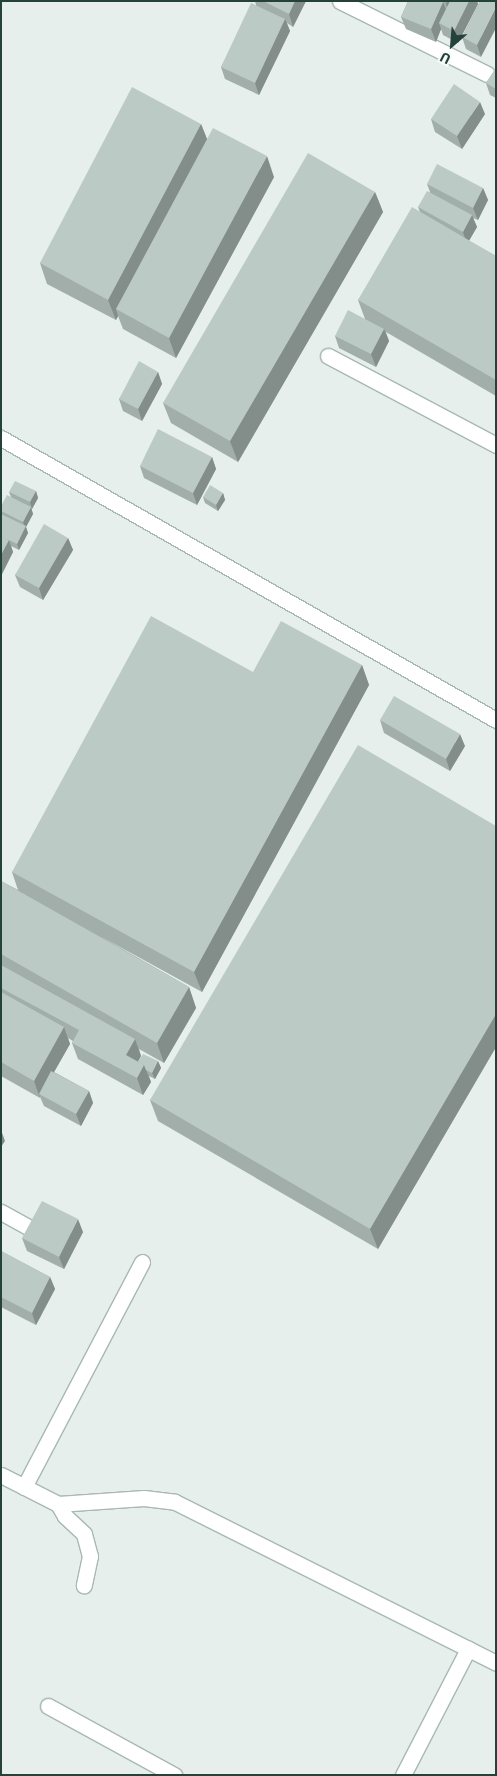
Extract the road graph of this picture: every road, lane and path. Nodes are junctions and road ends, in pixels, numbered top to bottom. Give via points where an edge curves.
1 (340, 1) edge
2 (487, 74) dead end
3 (328, 356) dead end
4 (2, 442) edge
5 (496, 446) edge
6 (496, 720) edge
7 (3, 1219) edge
8 (30, 1228) edge
9 (142, 1262) dead end
10 (1, 1476) edge
11 (24, 1487) junction
12 (58, 1504) junction
13 (84, 1586) dead end
14 (468, 1649) junction
15 (496, 1663) edge
16 (48, 1706) dead end
17 (174, 1775) edge
18 (403, 1775) edge

1 - 2 street
3 - 5 street
4 - 6 street
7 - 8 street
9 - 11 street
10 - 11 street
11 - 12 street
12 - 13 street via 65,1516 84,1534 90,1556
12 - 14 street via 144,1498 176,1502
14 - 15 street
14 - 18 street
16 - 17 street

